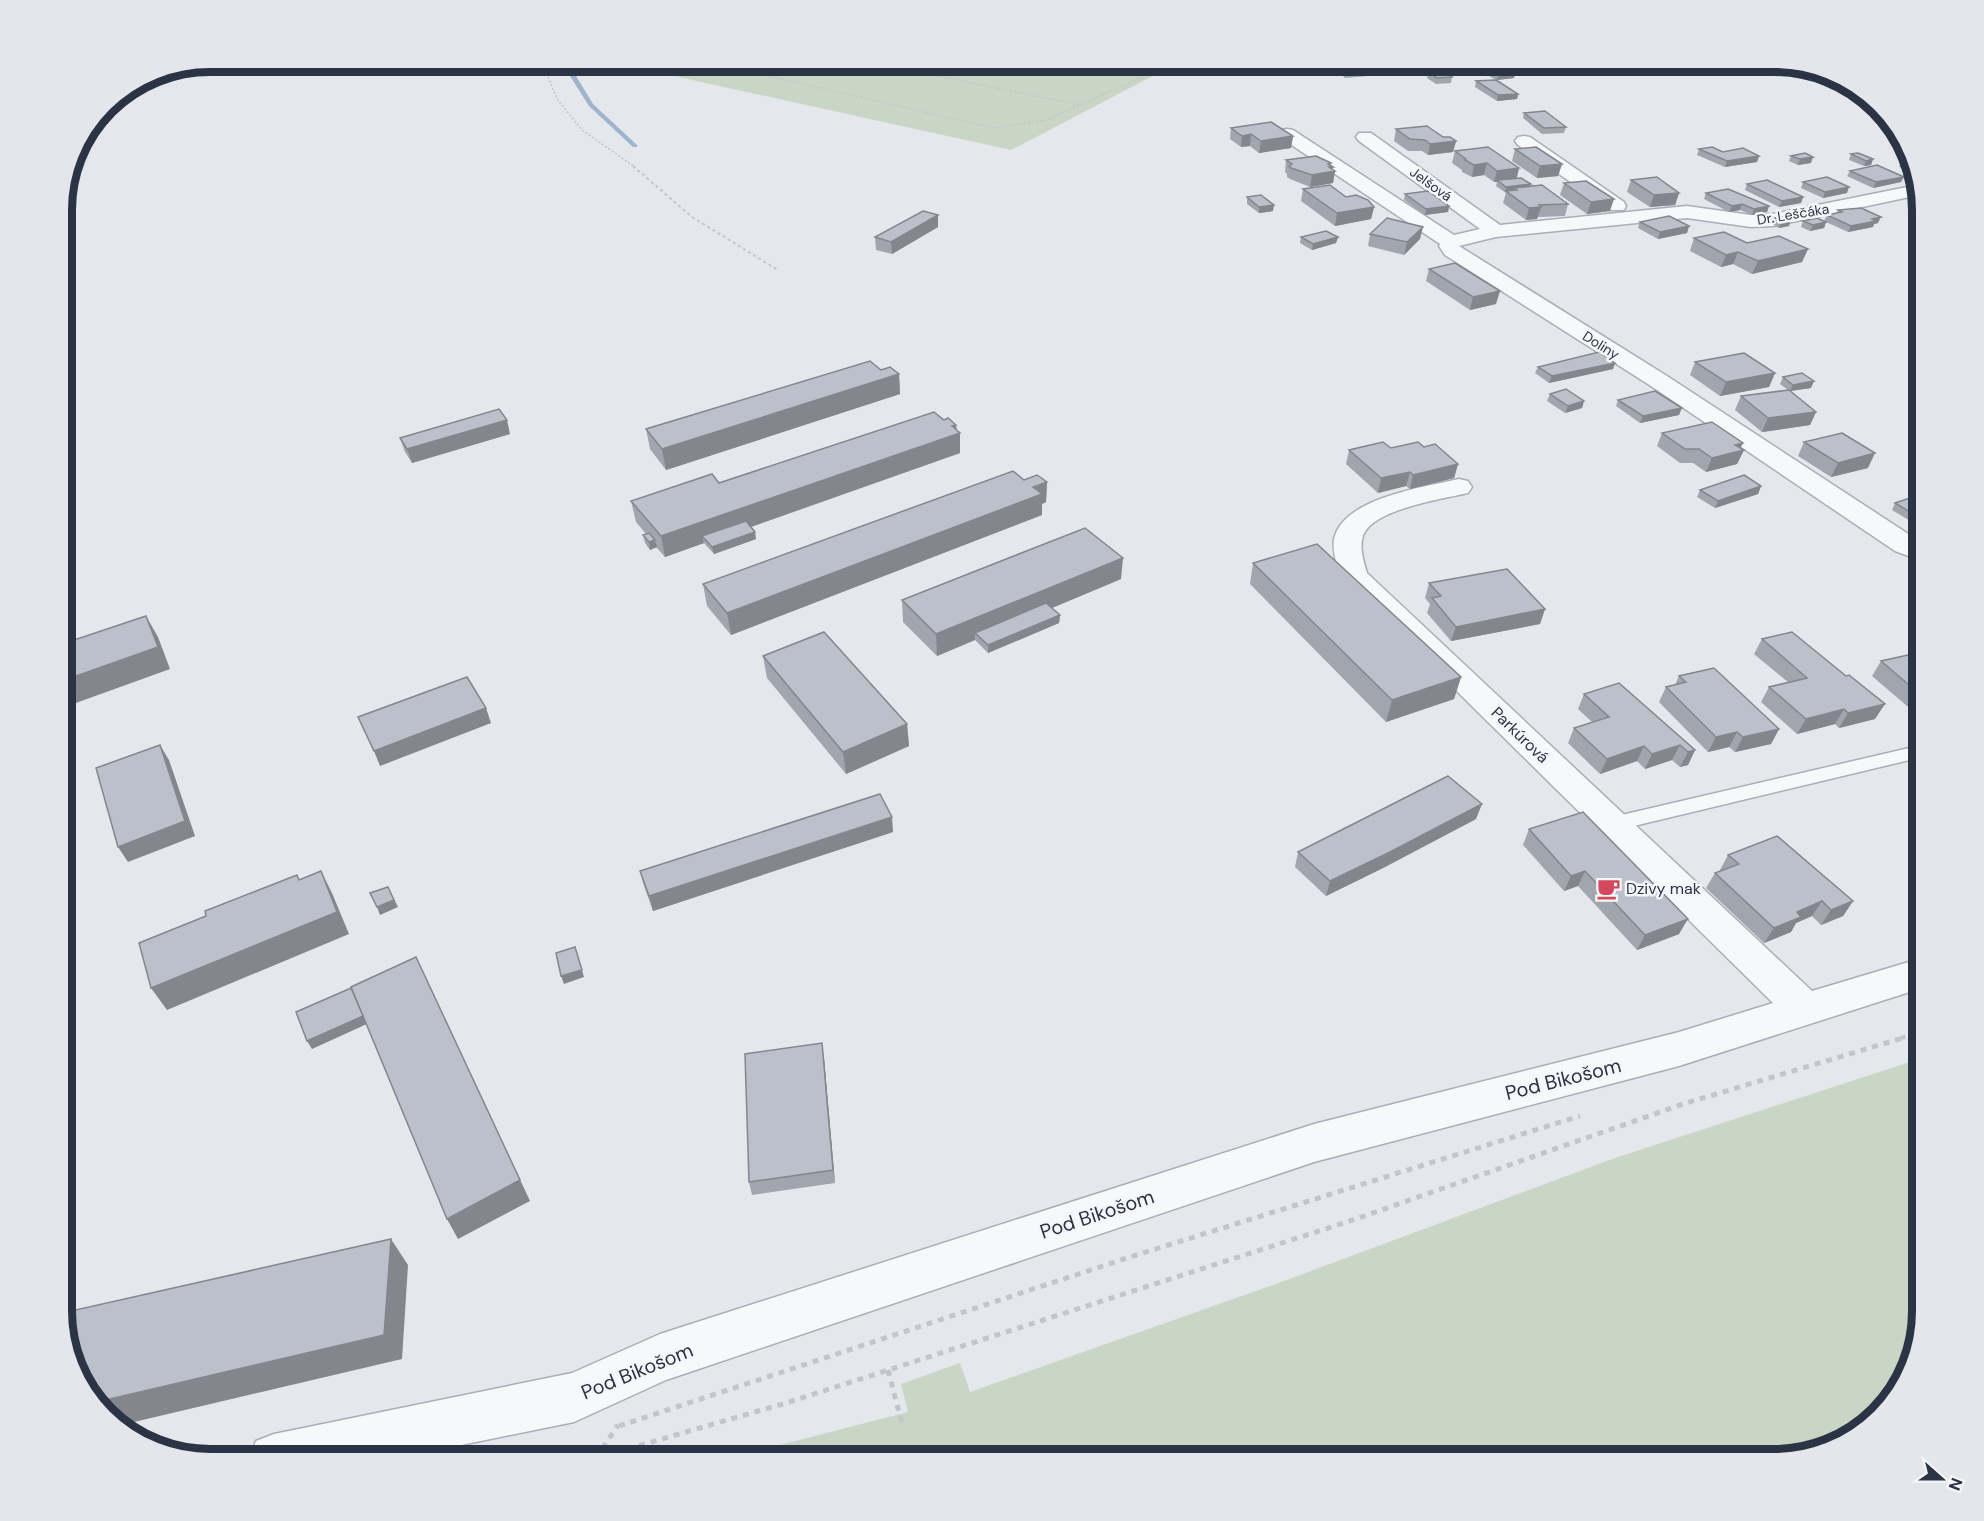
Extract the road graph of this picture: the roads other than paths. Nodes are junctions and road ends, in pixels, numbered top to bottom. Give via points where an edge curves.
1 (1287, 134) edge
2 (1365, 137) dead end
3 (1524, 141) dead end
4 (1911, 191) edge
5 (1631, 216) junction
6 (1496, 231) junction
7 (1451, 242) junction
8 (1459, 487) dead end
9 (1912, 548) edge
10 (1912, 754) edge
11 (1613, 824) junction
12 (1912, 976) edge
13 (1806, 1010) junction
14 (326, 1449) edge

1 - 7 street, Doliny
2 - 6 street, Jelšová
3 - 5 street
4 - 5 street, Dr. Leščáka via 1773,220 1751,221 1687,212
5 - 6 street, Dr. Leščáka
6 - 7 street, Dr. Leščáka
7 - 9 street, Doliny via 1452,252 1659,381
8 - 11 street, Parkúrová via 1390,504 1362,518 1348,536 1354,576
10 - 11 lane
11 - 13 street, Parkúrová
12 - 13 street, Pod Bikošom
13 - 14 street, Pod Bikošom via 1679,1049 1314,1143 660,1358 574,1397

